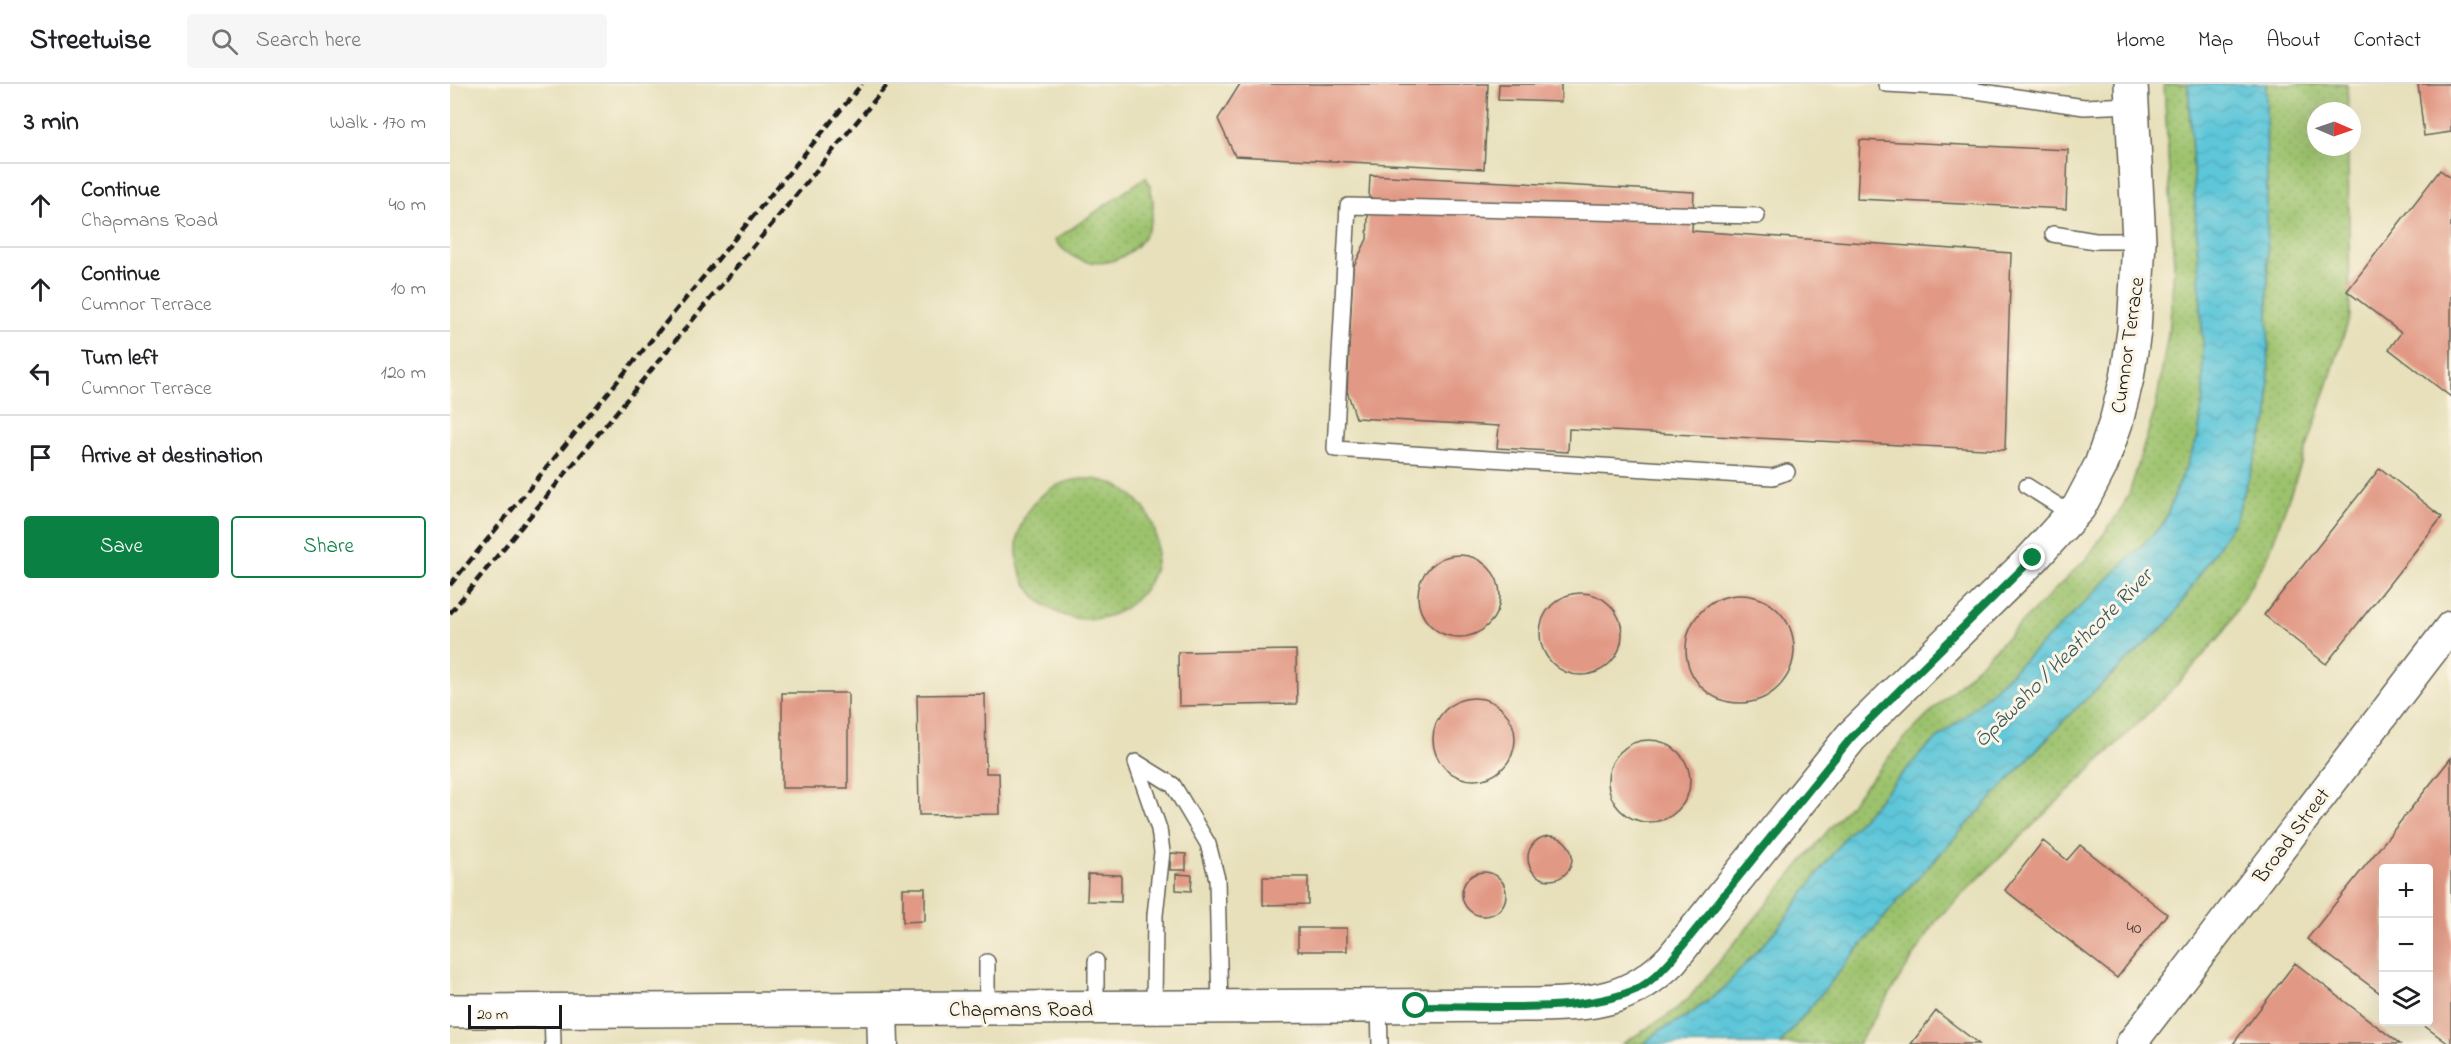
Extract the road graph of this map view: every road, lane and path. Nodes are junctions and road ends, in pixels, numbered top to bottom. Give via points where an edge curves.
1 (1886, 84) edge
2 (2132, 94) edge
3 (1757, 216) dead end
4 (2053, 234) dead end
5 (2139, 241) junction
6 (1787, 472) dead end
7 (2027, 486) dead end
8 (2073, 515) junction
9 (2451, 626) edge
10 (987, 962) dead end
11 (1096, 962) dead end
12 (1591, 1002) joint
13 (1380, 1006) junction
14 (1154, 1008) junction
15 (1220, 1008) junction
16 (1096, 1009) junction
17 (882, 1010) junction
18 (987, 1010) junction
19 (450, 1011) edge
20 (552, 1011) junction
21 (553, 1044) edge
22 (883, 1044) edge
23 (1380, 1044) edge
24 (2131, 1044) edge

1 - 2 lane via 1956,88 2084,107
2 - 5 street, Cumnor Terrace
3 - 6 lane via 1348,206 1335,449 1773,477
4 - 5 lane via 2095,241
5 - 8 street, Cumnor Terrace via 2139,286 2127,378 2101,465
7 - 8 lane
8 - 12 street, Cumnor Terrace via 1851,738 1657,974 1639,988
9 - 24 street, Broad Street
10 - 18 lane
11 - 16 lane
12 - 13 street, Chapmans Road
13 - 15 street, Chapmans Road
13 - 23 lane
14 - 15 street, Chapmans Road
14 - 15 lane via 1155,915 1162,852 1159,829 1136,762 1173,784 1208,844 1218,888
14 - 16 street, Chapmans Road
16 - 18 street, Chapmans Road
17 - 18 street, Chapmans Road
17 - 20 street, Chapmans Road
17 - 22 street
19 - 20 street, Chapmans Road
20 - 21 lane

